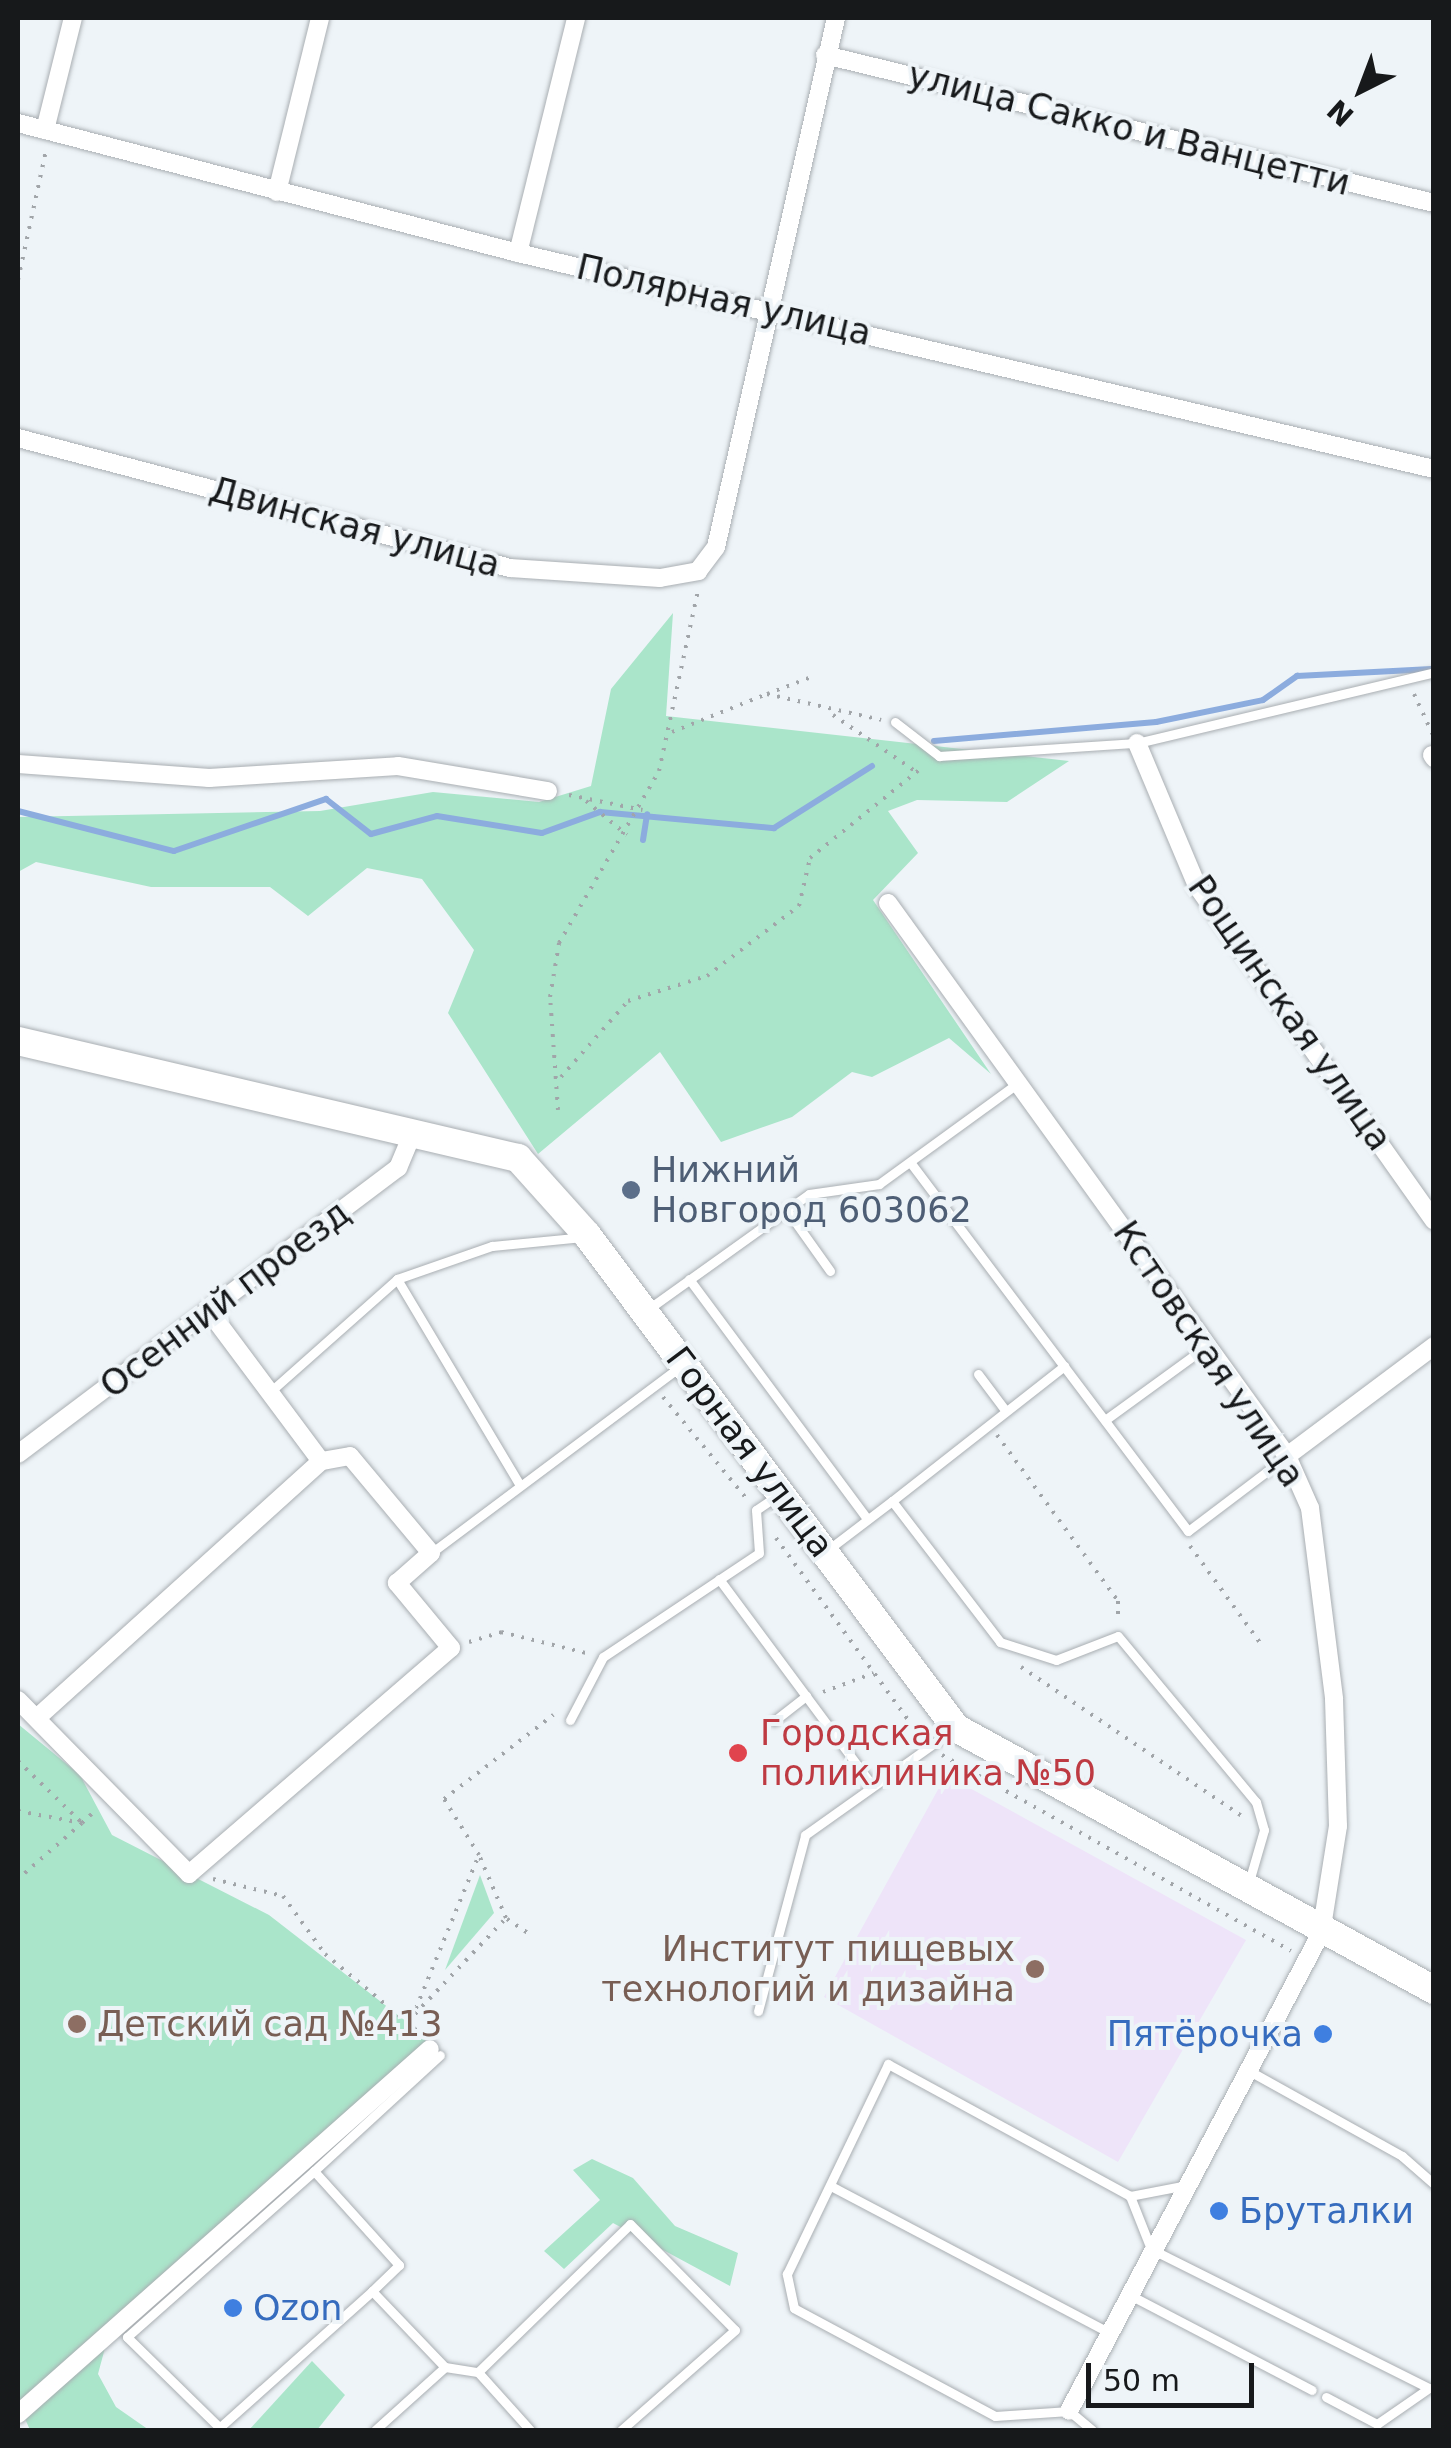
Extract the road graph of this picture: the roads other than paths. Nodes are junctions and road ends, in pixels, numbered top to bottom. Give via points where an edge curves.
1 (73, 18) edge
2 (320, 18) edge
3 (576, 18) edge
4 (836, 18) edge
5 (825, 55) junction
6 (18, 123) edge
7 (45, 130) junction
8 (277, 192) junction
9 (1434, 202) edge
10 (518, 253) junction
11 (764, 308) junction
12 (18, 438) edge
13 (1434, 469) edge
14 (1434, 672) edge
15 (895, 722) road end
16 (1137, 743) junction
17 (18, 764) edge
18 (548, 791) road end
19 (888, 903) dead end
20 (18, 1041) edge
21 (1018, 1083) junction
22 (414, 1130) junction
23 (910, 1162) junction
24 (786, 1210) junction
25 (1434, 1221) edge
26 (587, 1235) junction
27 (830, 1271) dead end
28 (397, 1278) junction
29 (689, 1279) junction
30 (644, 1311) junction
31 (209, 1312) junction
32 (1209, 1345) junction
33 (1434, 1346) edge
34 (684, 1364) junction
35 (1064, 1366) junction
36 (978, 1374) dead end
37 (271, 1391) junction
38 (1004, 1410) junction
39 (1104, 1420) junction
40 (18, 1454) edge
41 (1287, 1456) junction
42 (321, 1461) junction
43 (520, 1485) junction
44 (782, 1493) junction
45 (892, 1501) junction
46 (867, 1519) junction
47 (826, 1551) junction
48 (431, 1553) junction
49 (720, 1580) junction
50 (806, 1696) junction
51 (18, 1700) edge
52 (39, 1716) junction
53 (570, 1720) dead end
54 (774, 1721) dead end
55 (956, 1728) junction
56 (870, 1782) junction
57 (1246, 1892) junction
58 (1321, 1933) junction
59 (1434, 1990) edge
60 (758, 2010) dead end
61 (435, 2052) joint
62 (1253, 2073) junction
63 (314, 2171) junction
64 (1434, 2184) edge
65 (1188, 2185) junction
66 (831, 2186) junction
67 (1130, 2196) junction
68 (1151, 2250) junction
69 (372, 2290) junction
70 (1128, 2294) junction
71 (1108, 2332) junction
72 (445, 2367) junction
73 (478, 2372) junction
74 (1431, 2388) edge
75 (1312, 2390) dead end
76 (1326, 2397) dead end
77 (1069, 2411) junction
78 (18, 2414) edge
79 (220, 2429) edge
80 (375, 2430) edge
81 (530, 2430) edge
82 (621, 2430) edge
83 (1092, 2430) edge

1 - 7 street
2 - 8 street
3 - 10 street
4 - 5 street
5 - 9 street, улица Сакко и Ванцетти
5 - 11 street
6 - 7 street, Полярная улица
7 - 8 street, Полярная улица
8 - 10 street, Полярная улица
10 - 11 street, Полярная улица
11 - 12 street, Двинская улица via 716,547 698,578 510,568
11 - 13 street, Полярная улица
14 - 16 lane
15 - 16 lane via 940,756
16 - 25 street, Рощинская улица via 1197,886
17 - 18 street via 209,778 398,766
19 - 21 street, Кстовская улица
20 - 22 main road, Горная улица
21 - 23 lane
21 - 32 street, Кстовская улица
22 - 26 main road, Горная улица via 518,1158
22 - 31 street, Осенний проезд via 398,1168
23 - 24 lane via 879,1184 809,1194
23 - 35 lane
24 - 27 lane
24 - 29 lane
26 - 28 lane via 492,1246
26 - 30 main road, Горная улица
28 - 37 lane
28 - 43 lane
29 - 30 lane
29 - 46 lane
30 - 34 main road, Горная улица
31 - 37 street
31 - 40 street, Осенний проезд
32 - 39 lane
32 - 41 street, Кстовская улица
33 - 41 street
34 - 43 lane
34 - 44 main road, Горная улица
35 - 38 lane
35 - 39 lane
36 - 38 lane
37 - 42 street
38 - 45 lane
39 - 41 lane via 1188,1531
41 - 58 street, Кстовская улица via 1310,1508 1340,1765
42 - 48 street via 350,1456
42 - 52 street
43 - 48 lane
44 - 47 main road, Горная улица
44 - 49 lane via 756,1510 759,1554
45 - 46 lane
45 - 57 lane via 1000,1642 1056,1660 1118,1636 1256,1802 1264,1830
46 - 47 lane
47 - 55 main road, Горная улица
48 - 52 street via 398,1583 451,1648 188,1874
49 - 50 lane
49 - 53 lane via 603,1657
50 - 54 lane
50 - 56 lane
51 - 52 street
55 - 56 lane
55 - 57 main road, Горная улица
56 - 60 lane via 806,1835
57 - 58 main road, Горная улица
58 - 59 main road, Горная улица
58 - 62 street, Кстовская улица
61 - 63 lane
61 - 78 street
62 - 64 lane via 1402,2156
62 - 65 street, Кстовская улица
63 - 69 lane via 399,2264
63 - 79 lane via 127,2336
65 - 67 lane
65 - 68 street, Кстовская улица
66 - 67 lane via 888,2064
66 - 71 lane
66 - 77 lane via 787,2274 794,2308 994,2416
67 - 68 lane
68 - 70 street, Кстовская улица
68 - 74 lane
69 - 72 lane
69 - 79 lane
70 - 71 street, Кстовская улица
70 - 75 lane
71 - 77 street, Кстовская улица
72 - 73 lane
72 - 80 lane
73 - 81 lane
73 - 82 lane via 630,2224 735,2330
74 - 76 lane via 1377,2424
77 - 83 lane

